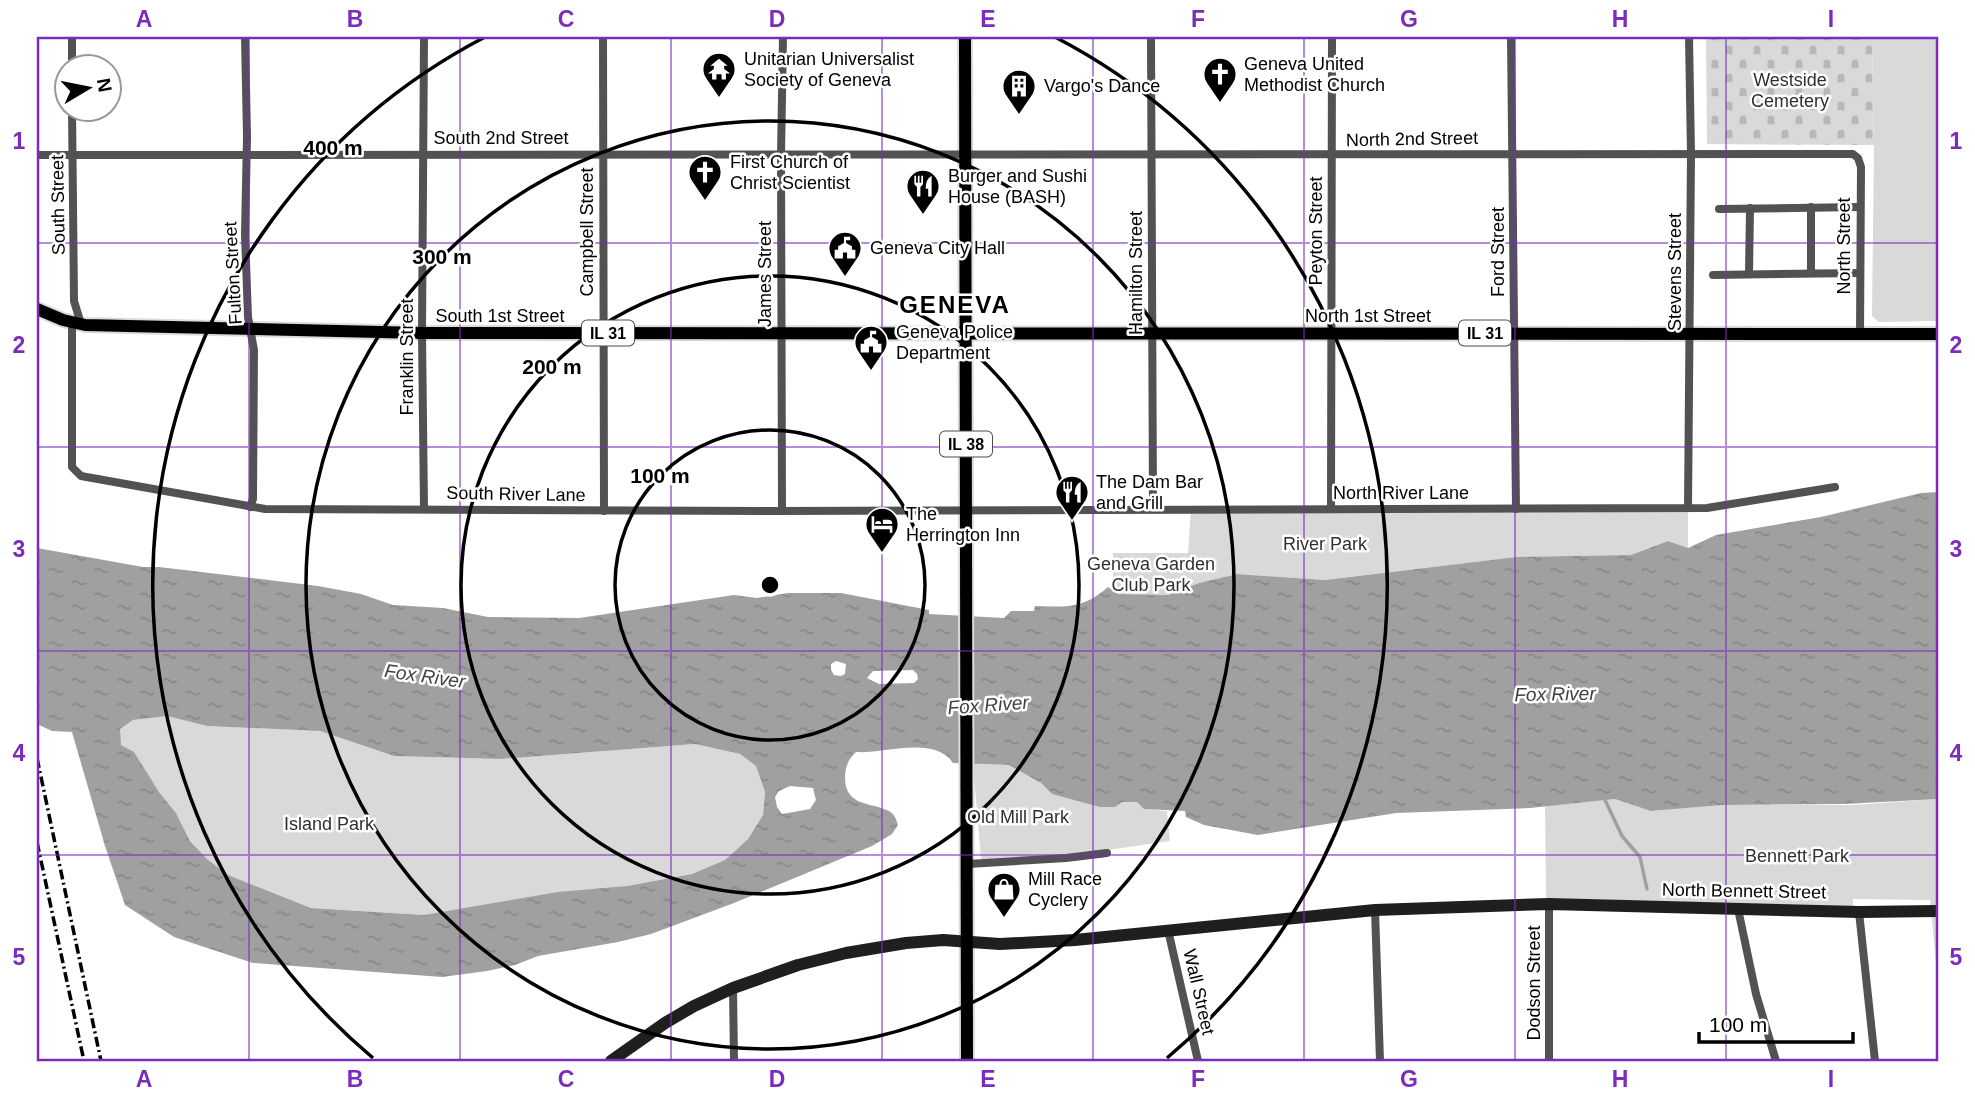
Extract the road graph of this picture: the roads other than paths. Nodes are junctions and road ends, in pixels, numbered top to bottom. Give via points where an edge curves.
1 (245, 37) edge
2 (424, 37) edge
3 (603, 37) edge
4 (783, 37) edge
5 (965, 37) edge
6 (1151, 37) edge
7 (1332, 37) edge
8 (1511, 37) edge
9 (1689, 37) edge
10 (72, 122) edge
11 (424, 154) junction
12 (604, 154) junction
13 (1513, 154) junction
14 (1692, 154) junction
15 (37, 155) edge
16 (72, 155) junction
17 (246, 155) junction
18 (781, 155) junction
19 (966, 155) junction
20 (1151, 156) junction
21 (1332, 156) junction
22 (1858, 158) joint
23 (1811, 207) junction
24 (1860, 207) junction
25 (1719, 208) dead end
26 (1750, 208) junction
27 (1811, 273) junction
28 (1860, 273) junction
29 (1749, 274) junction
30 (1713, 275) dead end
31 (74, 301) junction
32 (37, 309) edge
33 (72, 322) junction
34 (251, 330) junction
35 (603, 333) junction
36 (965, 333) junction
37 (1152, 333) junction
38 (1332, 333) junction
39 (1513, 333) junction
40 (1691, 333) junction
41 (422, 334) junction
42 (781, 334) junction
43 (1938, 334) edge
44 (1860, 335) junction
45 (72, 467) joint
46 (1835, 487) dead end
47 (250, 508) junction
48 (1331, 508) junction
49 (1688, 508) junction
50 (424, 509) junction
51 (1153, 509) junction
52 (1516, 509) junction
53 (966, 510) junction
54 (604, 511) junction
55 (782, 511) junction
56 (1107, 853) dead end
57 (968, 864) junction
58 (1549, 904) junction
59 (1738, 909) junction
60 (1376, 910) junction
61 (1938, 911) edge
62 (1859, 912) junction
63 (1168, 930) junction
64 (967, 942) junction
65 (733, 988) junction
66 (611, 1061) edge
67 (734, 1061) edge
68 (967, 1061) edge
69 (1198, 1061) edge
70 (1380, 1061) edge
71 (1549, 1061) edge
72 (1776, 1061) edge
73 (1875, 1061) edge

1 - 17 street, Fulton Street
2 - 11 street, Franklin Street
3 - 12 street, Campbell Street
4 - 18 street, James Street
5 - 19 main road, IL 38
6 - 20 street, Hamilton Street
7 - 21 street, Peyton Street
8 - 13 street, Ford Street
9 - 14 street, Stevens Street
10 - 16 street, South Street
11 - 12 street, South 2nd Street
11 - 17 street, South 2nd Street
11 - 41 street, Franklin Street
12 - 18 street, South 2nd Street
12 - 35 street, Campbell Street
13 - 14 street, North 2nd Street
13 - 21 street, North 2nd Street
13 - 39 street, Ford Street
14 - 22 street, North 2nd Street via 1853,154
14 - 40 street, Stevens Street
15 - 16 street, South 2nd Street
16 - 17 street, South 2nd Street
16 - 31 street, South Street
17 - 34 street, Fulton Street
18 - 19 street, South 2nd Street
18 - 42 street, James Street
19 - 20 street, North 2nd Street
19 - 36 main road, IL 38
20 - 21 street, North 2nd Street
20 - 37 street, Hamilton Street
21 - 38 street, Peyton Street
22 - 24 street, North Street
23 - 24 street
23 - 26 street
23 - 27 street
24 - 28 street, North Street
25 - 26 street
26 - 29 street
27 - 28 street
27 - 29 street
28 - 44 street, North Street
29 - 30 street
31 - 33 street
31 - 33 street, South Street
32 - 33 main road, South 1st Street / IL 31
33 - 34 main road, South 1st Street / IL 31
33 - 45 street, South Street
34 - 41 main road, South 1st Street / IL 31
34 - 47 street, Fulton Street
35 - 41 main road, South 1st Street / IL 31
35 - 42 main road, South 1st Street / IL 31
35 - 54 street, Campbell Street
36 - 37 main road, North 1st Street / IL 31
36 - 42 main road, South 1st Street / IL 31
36 - 53 main road, IL 38
37 - 38 main road, North 1st Street / IL 31
37 - 51 street, Hamilton Street
38 - 39 main road, North 1st Street / IL 31
38 - 48 street, Peyton Street
39 - 40 main road, North 1st Street / IL 31
39 - 52 street, Ford Street
40 - 44 main road, North 1st Street / IL 31
40 - 49 street, Stevens Street
41 - 50 street, Franklin Street
42 - 55 street, James Street
43 - 44 main road, North 1st Street / IL 31
45 - 47 street, South River Lane via 81,476
46 - 49 street, North River Lane
47 - 50 street, South River Lane
48 - 51 street, North River Lane
48 - 52 street, North River Lane
49 - 52 street, North River Lane
50 - 54 street, South River Lane
51 - 53 street, North River Lane
53 - 55 street, South River Lane
53 - 57 main road, IL 38
54 - 55 street, South River Lane
56 - 57 street
57 - 64 main road, IL 38
58 - 59 main road, North Bennett Street
58 - 60 main road, North Bennett Street
58 - 71 street, Dodson Street
59 - 62 main road, North Bennett Street
59 - 72 street
60 - 63 main road, North Bennett Street
60 - 70 street
61 - 62 main road, North Bennett Street
62 - 73 street
63 - 64 main road, North Bennett Street via 1075,940
63 - 69 street, Wall Street
64 - 65 main road, North Bennett Street via 943,940 846,953
64 - 68 main road, IL 38
65 - 66 main road, North Bennett Street via 675,1018
65 - 67 street

